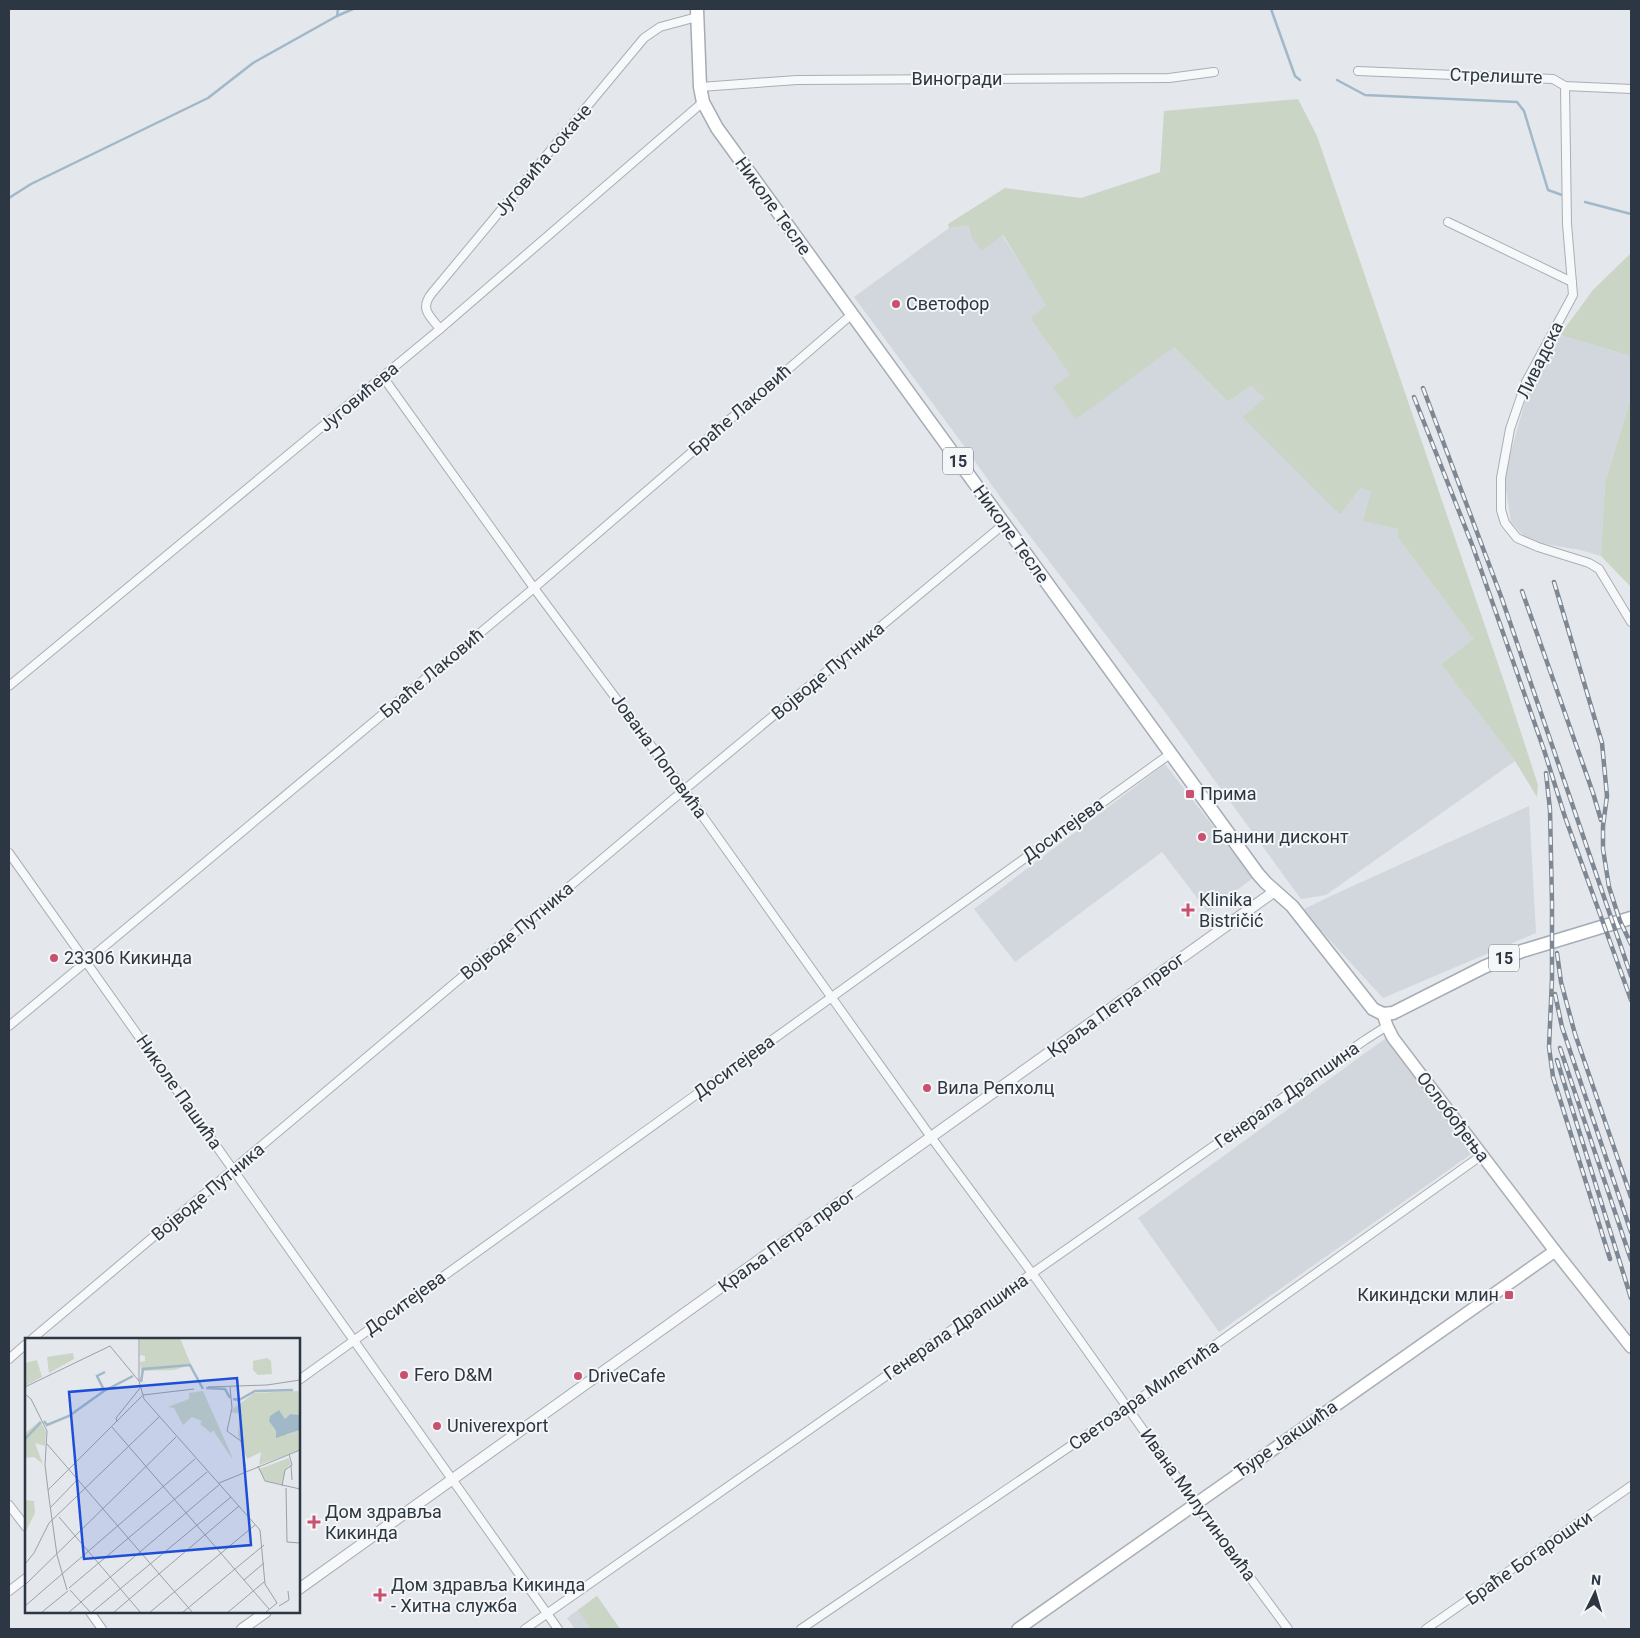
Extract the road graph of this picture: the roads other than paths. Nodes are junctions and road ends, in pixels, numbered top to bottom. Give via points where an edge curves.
1 (697, 13) edge
2 (1358, 71) dead end
3 (1214, 72) dead end
4 (1565, 86) junction
5 (700, 87) junction
6 (1631, 89) edge
7 (704, 102) junction
8 (1448, 222) dead end
9 (1572, 282) junction
10 (851, 315) junction
11 (440, 329) junction
12 (383, 377) junction
13 (1004, 524) junction
14 (534, 588) junction
15 (1631, 622) edge
16 (9, 686) edge
17 (1170, 754) junction
18 (684, 790) junction
19 (9, 854) edge
20 (1275, 892) junction
21 (1631, 918) edge
22 (86, 961) junction
23 (832, 996) junction
24 (1385, 1020) junction
25 (9, 1026) edge
26 (931, 1137) junction
27 (1482, 1155) junction
28 (234, 1169) junction
29 (1555, 1251) junction
30 (1032, 1274) junction
31 (33, 1338) edge
32 (354, 1340) junction
33 (25, 1345) edge
34 (1631, 1347) edge
35 (9, 1359) edge
36 (300, 1379) edge
37 (1128, 1407) junction
38 (451, 1479) junction
39 (1631, 1486) edge
40 (1195, 1503) junction
41 (9, 1505) edge
42 (25, 1526) edge
43 (25, 1579) edge
44 (300, 1588) edge
45 (9, 1591) edge
46 (91, 1613) edge
47 (265, 1613) edge
48 (547, 1613) junction
49 (102, 1629) edge
50 (242, 1629) edge
51 (525, 1629) edge
52 (558, 1629) edge
53 (801, 1629) edge
54 (1018, 1629) edge
55 (1288, 1629) edge
56 (1426, 1629) edge

1 - 5 main road, Николе Тесле / 15
1 - 11 street, Југовића сокаче via 660,27 644,38 427,299 426,311
2 - 4 street, Стрелиште via 1553,79
3 - 5 street, Виногради via 1169,78 797,80
4 - 6 street, Стрелиште
4 - 9 street, Ливадска via 1567,224
5 - 7 main road, Николе Тесле / 15
7 - 10 main road, Николе Тесле / 15 via 717,128
7 - 11 street, Југовићева
8 - 9 street
9 - 15 street, Ливадска via 1573,295 1526,382 1510,429 1501,478 1501,510 1505,523 1517,538 1599,569
10 - 13 main road, Николе Тесле / 15
10 - 14 street, Браће Лаковић
11 - 12 street, Југовићева
12 - 14 street, Јована Поповића
12 - 16 street, Југовићева
13 - 17 main road, Николе Тесле / 15
13 - 18 street, Војводе Путника
14 - 18 street, Јована Поповића
14 - 22 street, Браће Лаковић
17 - 20 main road, Николе Тесле / 15 via 1258,874
17 - 23 street, Доситејева
18 - 23 street, Јована Поповића
18 - 28 street, Војводе Путника
19 - 22 street, Николе Пашића
20 - 24 main road, Ослобођења / 15 via 1292,906
20 - 26 street, Краља Петра првог
21 - 24 main road, 15 via 1522,951 1484,967
22 - 25 street, Браће Лаковић
22 - 28 street, Николе Пашића
23 - 26 street, Јована Поповића
23 - 32 street, Доситејева
24 - 27 main road, Ослобођења via 1393,1038
24 - 30 street, Генерала Драпшина via 1365,1040
26 - 30 street, Ивана Милутиновића
26 - 38 street, Краља Петра првог
27 - 29 main road, Ослобођења
27 - 37 street, Светозара Милетића
28 - 31 street, Војводе Путника
28 - 32 street, Николе Пашића
29 - 34 main road, Ослобођења
29 - 40 main road, Ђуре Јакшића
30 - 37 street, Ивана Милутиновића
30 - 48 street, Генерала Драпшина
32 - 36 street, Доситејева
32 - 38 street, Николе Пашића
33 - 35 street
37 - 40 street, Ивана Милутиновића
37 - 53 street, Светозара Милетића
38 - 44 street, Краља Петра првог
38 - 48 street, Николе Пашића
39 - 56 street, Браће Богарошки
40 - 54 main road, Ђуре Јакшића
40 - 55 street, Ивана Милутиновића
41 - 42 street
43 - 45 street
46 - 49 street
47 - 50 street
48 - 51 street, Генерала Драпшина
48 - 52 street, Николе Пашића

